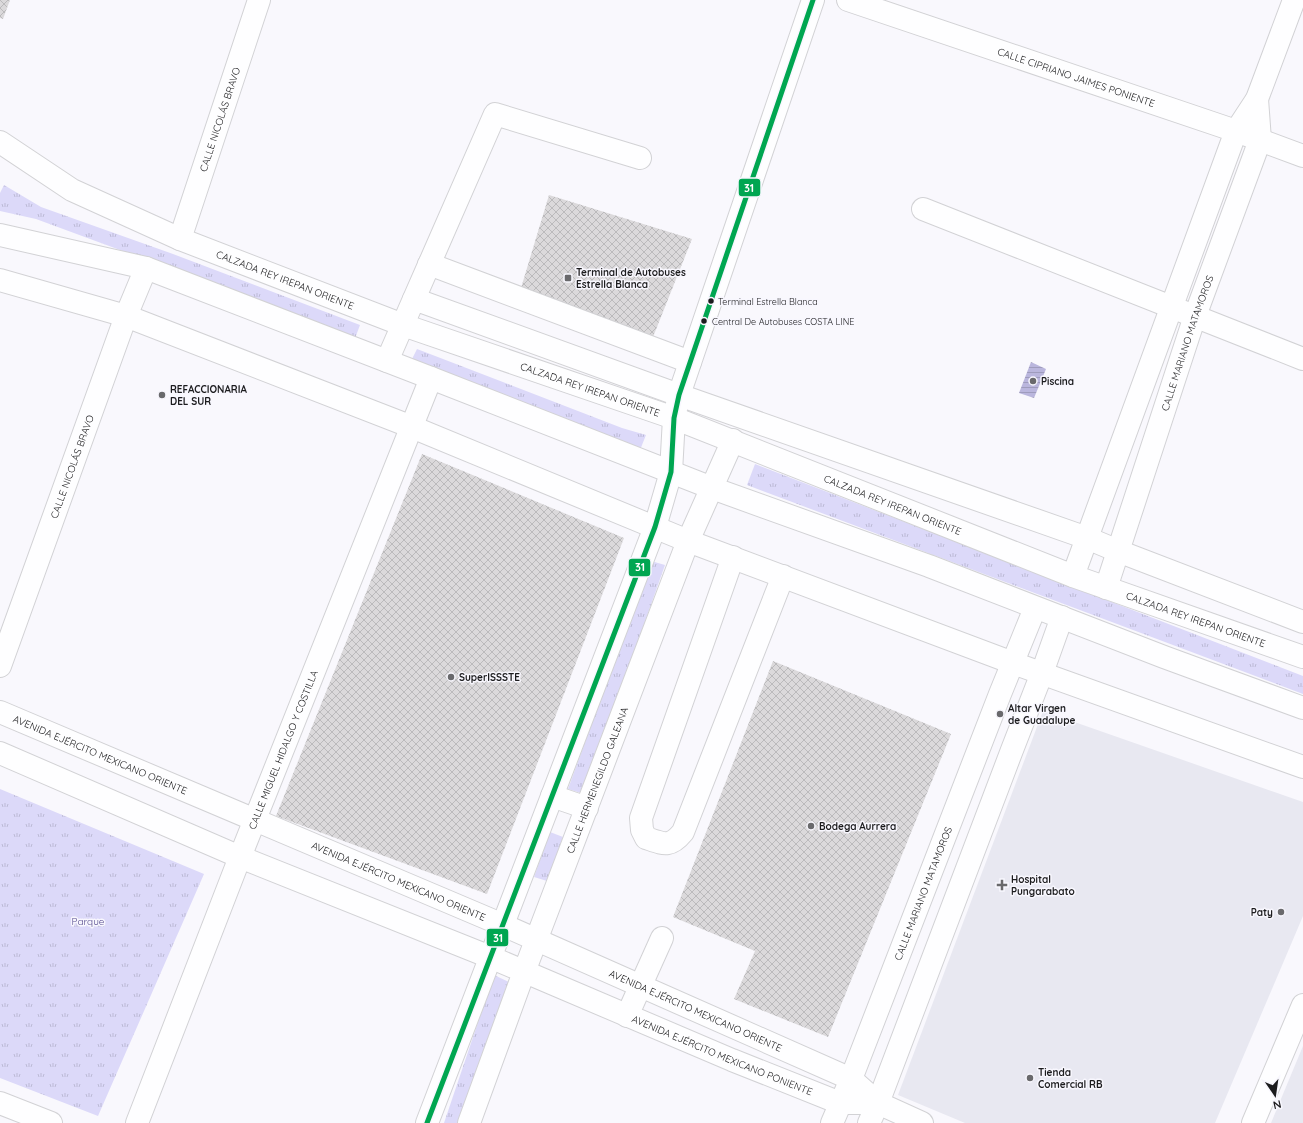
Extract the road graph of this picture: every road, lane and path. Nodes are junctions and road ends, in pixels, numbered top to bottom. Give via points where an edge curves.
1 (259, 0) edge
2 (813, 0) edge
3 (848, 0) edge
4 (1294, 0) edge
5 (1257, 99) junction
6 (1236, 131) junction
7 (1260, 140) junction
8 (0, 142) edge
9 (1303, 156) edge
10 (640, 158) dead end
11 (923, 209) dead end
12 (0, 235) edge
13 (180, 239) junction
14 (429, 264) junction
15 (146, 268) junction
16 (0, 280) edge
17 (414, 299) junction
18 (1172, 306) junction
19 (126, 316) junction
20 (1195, 316) junction
21 (403, 325) junction
22 (1303, 359) edge
23 (387, 361) junction
24 (690, 362) junction
25 (431, 378) junction
26 (679, 395) junction
27 (674, 418) junction
28 (412, 427) junction
29 (733, 440) junction
30 (671, 472) junction
31 (712, 488) junction
32 (655, 527) junction
33 (1087, 538) junction
34 (688, 541) junction
35 (1118, 551) junction
36 (733, 557) junction
37 (783, 576) junction
38 (1073, 576) junction
39 (1106, 588) junction
40 (1035, 608) junction
41 (1062, 617) junction
42 (1303, 622) edge
43 (1303, 657) edge
44 (1013, 663) junction
45 (0, 666) edge
46 (1042, 673) junction
47 (1303, 708) edge
48 (0, 712) edge
49 (0, 753) edge
50 (1303, 767) edge
51 (552, 796) junction
52 (587, 808) junction
53 (255, 820) junction
54 (240, 856) junction
55 (933, 869) junction
56 (961, 882) junction
57 (503, 925) junction
58 (662, 938) dead end
59 (538, 940) junction
60 (490, 957) junction
61 (524, 972) junction
62 (640, 985) junction
63 (1303, 1005) edge
64 (627, 1016) junction
65 (746, 1032) junction
66 (732, 1060) junction
67 (851, 1079) junction
68 (0, 1103) edge
69 (840, 1103) junction
70 (878, 1103) junction
71 (51, 1123) edge
72 (136, 1123) edge
73 (427, 1123) edge
74 (469, 1123) edge
75 (832, 1123) edge
76 (869, 1123) edge
77 (922, 1123) edge
78 (1253, 1123) edge

1 - 13 street, CALLE NICOLÁS BRAVO
2 - 24 street
3 - 6 street, CALLE CIPRIANO JAIMES PONIENTE
4 - 5 street, CALLE MARIANO MATAMOROS
5 - 6 street, CALLE MARIANO MATAMOROS
5 - 7 street, CALLE MARIANO MATAMOROS
6 - 7 street, CALLE CIPRIANO JAIMES PONIENTE
6 - 18 street, CALLE MARIANO MATAMOROS
7 - 9 street, CALLE CIPRIANO JAIMES PONIENTE
7 - 20 street, CALLE MARIANO MATAMOROS
8 - 13 street, CALZADA REY IREPAN ORIENTE via 72,190
10 - 14 street via 495,114
11 - 18 street
12 - 15 street
13 - 21 street, CALZADA REY IREPAN ORIENTE
14 - 17 street
14 - 24 street
15 - 19 street, CALLE NICOLÁS BRAVO
15 - 23 street
16 - 19 street
17 - 21 street
17 - 26 street
18 - 20 street
18 - 33 street, CALLE MARIANO MATAMOROS
19 - 28 street
19 - 45 street, CALLE NICOLÁS BRAVO
20 - 22 street
20 - 35 street, CALLE MARIANO MATAMOROS
21 - 23 street
21 - 27 street, CALZADA REY IREPAN ORIENTE
23 - 25 street
24 - 26 street
25 - 28 street, CALLE MIGUEL HIDALGO Y COSTILLA
25 - 30 street
26 - 27 street
26 - 33 street
27 - 29 street, CALZADA REY IREPAN ORIENTE
27 - 30 street
28 - 32 street
28 - 53 street, CALLE MIGUEL HIDALGO Y COSTILLA
29 - 31 street, CALLE HERMENEGILDO GALEANA
29 - 38 street, CALZADA REY IREPAN ORIENTE
30 - 31 street
30 - 32 street
31 - 34 street, CALLE HERMENEGILDO GALEANA
31 - 40 street via 928,566
32 - 34 street
32 - 51 street
33 - 35 street
33 - 38 street, CALLE MARIANO MATAMOROS
34 - 36 street
34 - 52 street, CALLE HERMENEGILDO GALEANA
35 - 39 street, CALLE MARIANO MATAMOROS
35 - 42 street
36 - 37 street
36 - 37 street via 641,818 646,838 666,844 676,841 683,832
37 - 44 street
38 - 39 street, CALZADA REY IREPAN ORIENTE
39 - 43 street, CALZADA REY IREPAN ORIENTE
40 - 41 street
40 - 44 street, CALLE MARIANO MATAMOROS
41 - 46 street
41 - 47 street
44 - 46 street
44 - 55 street, CALLE MARIANO MATAMOROS
46 - 50 street
46 - 56 street
48 - 53 street, AVENIDA EJÉRCITO MEXICANO ORIENTE
49 - 54 street
51 - 52 street
51 - 57 street
52 - 59 street, CALLE HERMENEGILDO GALEANA
53 - 54 street, CALLE MIGUEL HIDALGO Y COSTILLA
53 - 57 street, AVENIDA EJÉRCITO MEXICANO ORIENTE
54 - 60 street
54 - 72 street, CALLE MIGUEL HIDALGO Y COSTILLA
55 - 56 street
55 - 67 street, CALLE MARIANO MATAMOROS
56 - 70 street
57 - 59 street, AVENIDA EJÉRCITO MEXICANO ORIENTE
57 - 60 street
58 - 62 street
59 - 61 street, CALLE HERMENEGILDO GALEANA
59 - 62 street, AVENIDA EJÉRCITO MEXICANO ORIENTE
60 - 61 street
60 - 73 street
61 - 64 street, AVENIDA EJÉRCITO MEXICANO PONIENTE
61 - 74 street, CALLE HERMENEGILDO GALEANA
62 - 64 street
62 - 65 street, AVENIDA EJÉRCITO MEXICANO ORIENTE
63 - 78 street
64 - 66 street, AVENIDA EJÉRCITO MEXICANO PONIENTE
65 - 66 street
65 - 67 street, AVENIDA EJÉRCITO MEXICANO ORIENTE
66 - 69 street, AVENIDA EJÉRCITO MEXICANO PONIENTE
67 - 69 street, CALLE MARIANO MATAMOROS
67 - 70 street, AVENIDA EJÉRCITO MEXICANO ORIENTE
68 - 71 street
69 - 70 street, AVENIDA EJÉRCITO MEXICANO PONIENTE
69 - 75 street, CALLE MARIANO MATAMOROS
70 - 76 street
70 - 77 street, AVENIDA EJÉRCITO MEXICANO PONIENTE

